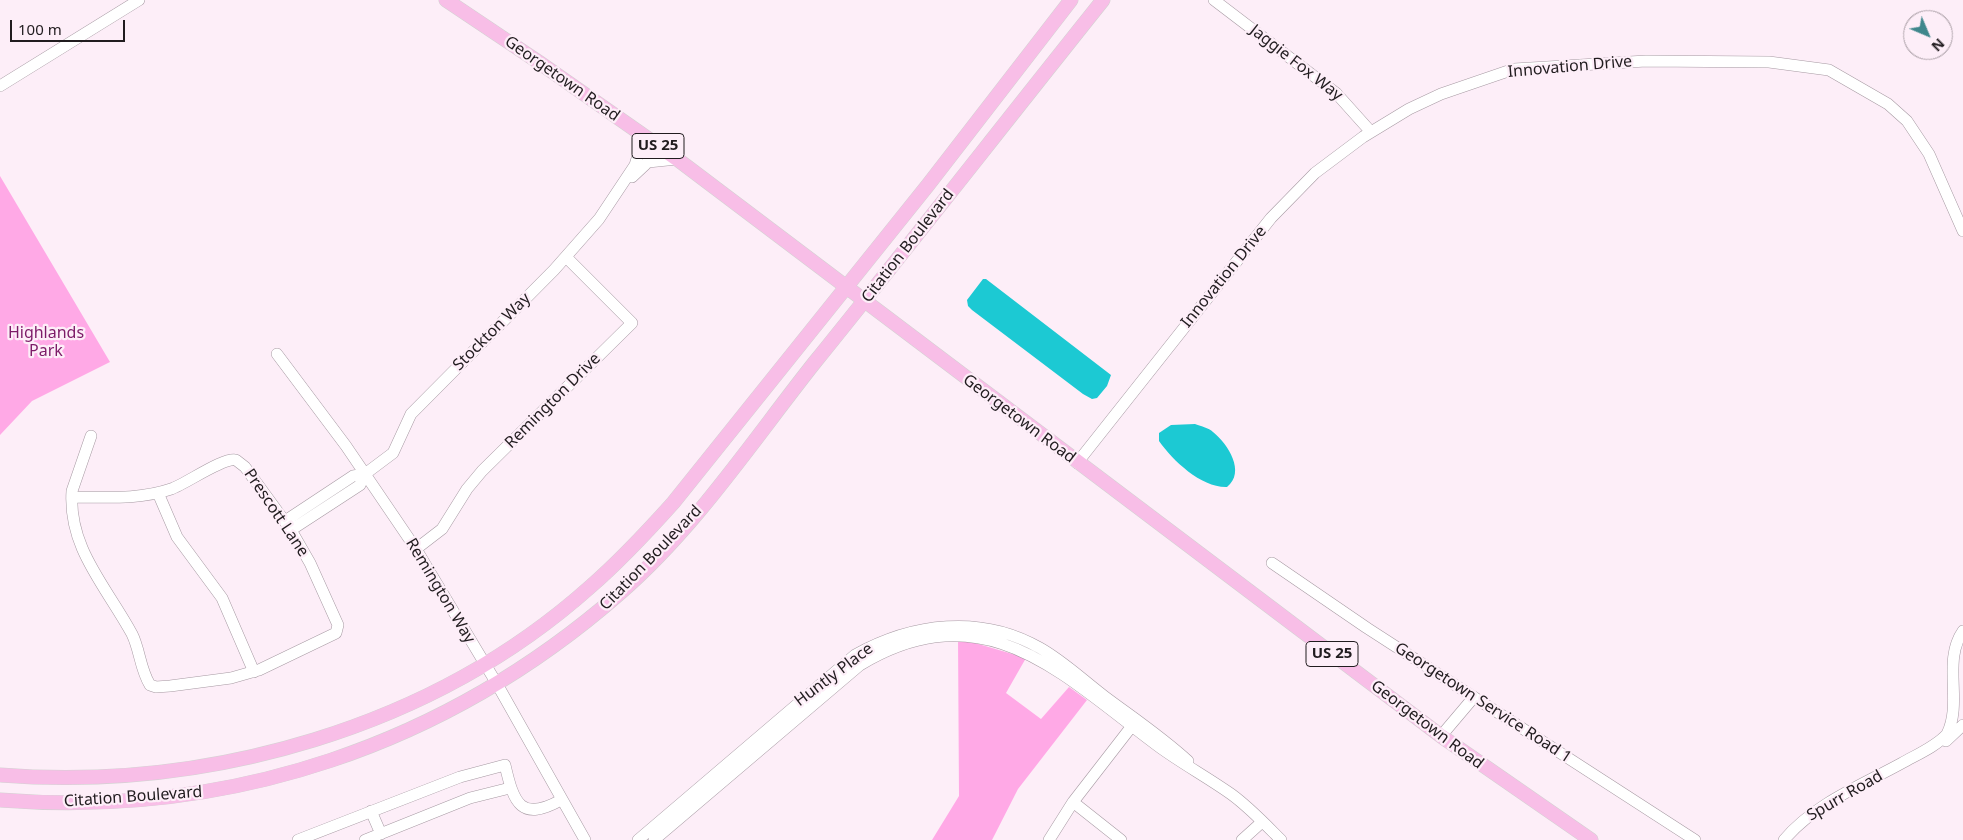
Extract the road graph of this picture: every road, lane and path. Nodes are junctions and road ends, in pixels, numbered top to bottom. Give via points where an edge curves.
1 (139, 0) edge
2 (446, 0) edge
3 (1071, 0) edge
4 (1103, 0) edge
5 (1214, 0) edge
6 (0, 86) edge
7 (1371, 132) junction
8 (641, 134) junction
9 (677, 159) junction
10 (620, 189) junction
11 (1963, 231) edge
12 (566, 257) junction
13 (846, 287) junction
14 (864, 301) junction
15 (277, 354) dead end
16 (91, 436) dead end
17 (1077, 463) junction
18 (365, 474) junction
19 (158, 493) junction
20 (72, 497) junction
21 (288, 526) junction
22 (416, 549) junction
23 (1272, 563) dead end
24 (1963, 631) edge
25 (484, 664) junction
26 (254, 672) junction
27 (497, 684) junction
28 (1474, 697) junction
29 (1134, 723) junction
30 (1963, 725) edge
31 (1441, 736) junction
32 (1911, 758) junction
33 (0, 774) edge
34 (510, 788) junction
35 (0, 800) edge
36 (561, 800) junction
37 (1073, 802) junction
38 (371, 811) junction
39 (1262, 822) junction
40 (381, 834) junction
41 (298, 840) edge
42 (365, 840) edge
43 (585, 840) edge
44 (638, 840) edge
45 (654, 840) edge
46 (1049, 840) edge
47 (1122, 840) edge
48 (1242, 840) edge
49 (1281, 840) edge
50 (1591, 840) edge
51 (1695, 840) edge
52 (1784, 840) edge

1 - 6 street
2 - 8 main road, Georgetown Road / US 25
3 - 13 main road, Citation Boulevard
4 - 14 main road, Citation Boulevard
5 - 7 street, Jaggie Fox Way via 1336,93
7 - 11 street, Innovation Drive via 1441,94 1514,70 1646,61 1769,62 1829,70 1888,104 1908,121 1929,154
7 - 17 street, Innovation Drive via 1315,173 1271,218
8 - 9 main road, Georgetown Road / US 25
8 - 10 street, Stockton Way via 635,165
9 - 10 street, Stockton Way via 648,162
9 - 13 main road, Georgetown Road / US 25
10 - 12 street, Stockton Way
12 - 18 street, Stockton Way via 411,414 393,453
12 - 22 street, Remington Drive via 632,323 482,471 442,529
13 - 14 main road, Georgetown Road / US 25
13 - 25 main road, Citation Boulevard via 644,535 590,588
14 - 17 main road, Georgetown Road / US 25
14 - 27 main road, Citation Boulevard via 671,542 598,613 550,650
15 - 18 street, Remington Way
16 - 20 street, Prescott Lane
17 - 31 main road, Georgetown Road / US 25
18 - 21 street, Stockton Way via 353,476
18 - 22 street, Remington Way
19 - 20 street, Prescott Lane via 129,497
19 - 21 street, Prescott Lane via 181,485 226,460 236,460 245,467
19 - 26 street via 177,537 222,598
20 - 26 street, Prescott Lane via 74,528 85,559 132,635 150,685 204,682
21 - 26 street, Prescott Lane via 310,563 338,625 337,630
22 - 25 street, Remington Way
23 - 28 street, Georgetown Service Road 1
24 - 32 street, Spurr Road via 1954,655 1959,695 1954,721 1947,734
25 - 27 street, Remington Way
25 - 33 main road, Citation Boulevard via 356,726 243,759 184,770 110,777
27 - 35 main road, Citation Boulevard via 417,726 364,749 242,786 140,800
27 - 36 street, Remington Way
28 - 31 street
28 - 51 street, Georgetown Service Road 1
29 - 37 street
29 - 39 street, Huntly Place via 1173,747
29 - 44 street, Huntly Place via 1058,660 1025,641 998,632 952,626 906,632 855,655
29 - 45 street, Huntly Place via 1044,661 1025,652 1000,642 956,636 929,637 894,647 860,666
30 - 32 street, Spurr Road via 1941,745
31 - 50 main road, Georgetown Road / US 25
32 - 52 street, Spurr Road via 1825,805 1798,824
34 - 36 street via 520,804 529,810 542,810
34 - 38 street via 505,765 460,777
34 - 40 street via 470,798
36 - 43 street, Remington Way
37 - 46 street
37 - 47 street
38 - 40 street
38 - 41 street
39 - 48 street
39 - 49 street, Huntly Place
40 - 42 street

